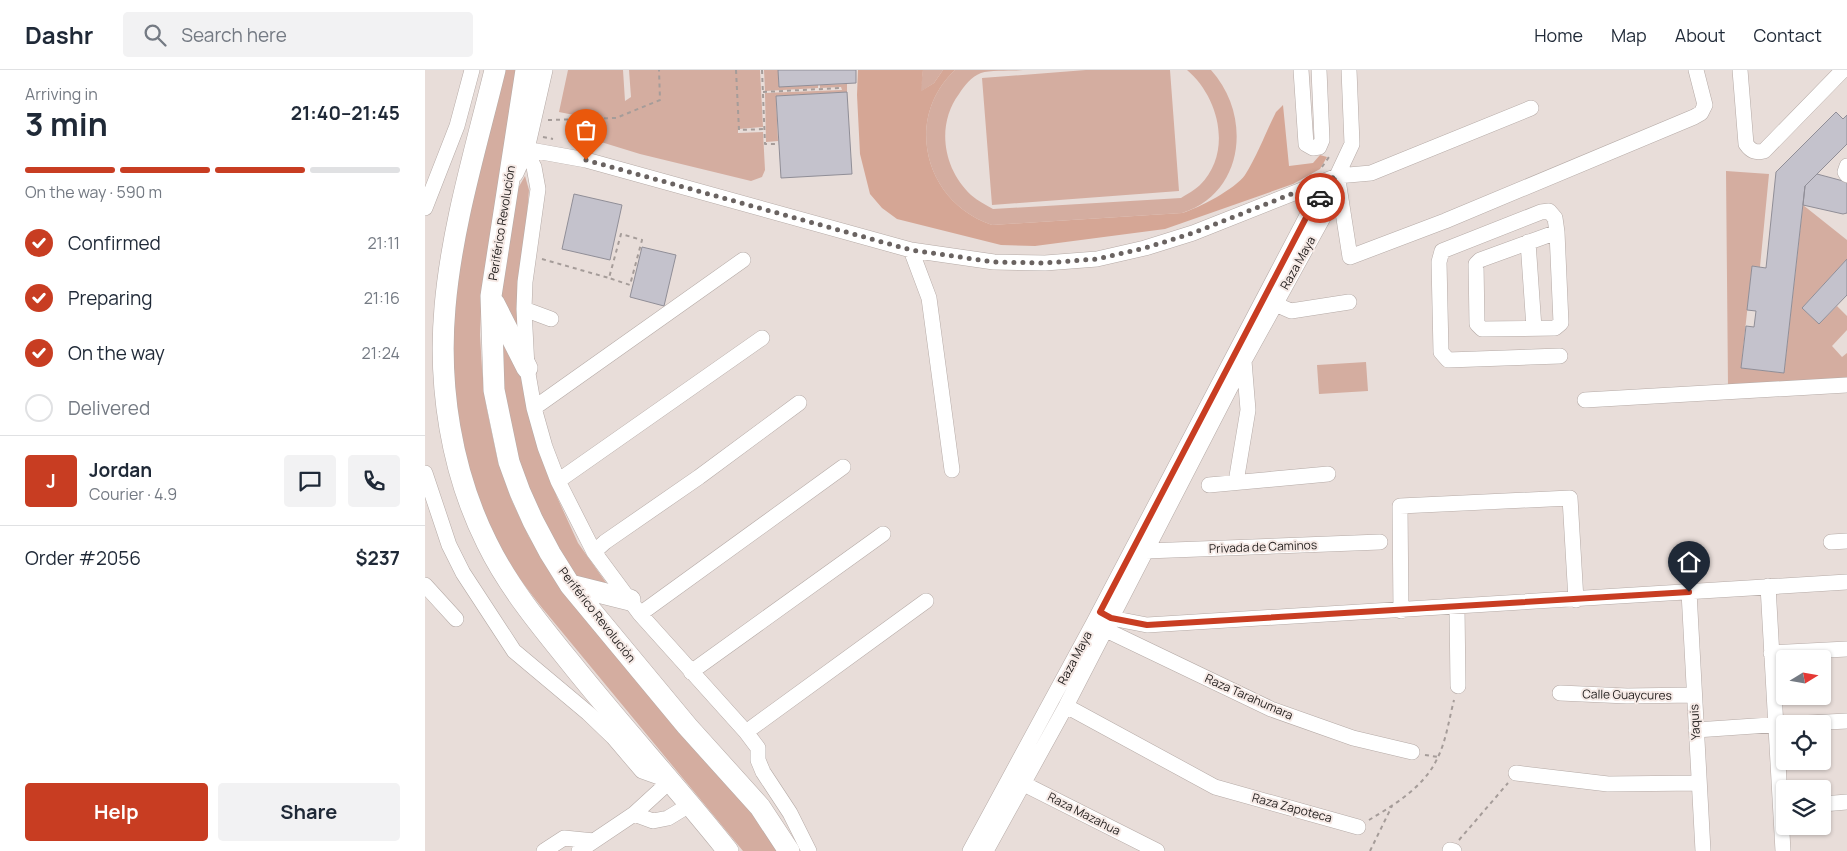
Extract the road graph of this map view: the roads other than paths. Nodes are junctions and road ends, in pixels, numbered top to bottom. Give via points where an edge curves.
1 (472, 70) edge
2 (485, 70) edge
3 (495, 70) edge
4 (526, 70) edge
5 (543, 70) edge
6 (1301, 70) edge
7 (1319, 70) edge
8 (1349, 70) edge
9 (1696, 70) edge
10 (1740, 70) edge
11 (1841, 77) edge
12 (1531, 108) dead end
13 (525, 149) junction
14 (472, 162) junction
15 (1847, 166) edge
16 (1847, 175) edge
17 (1337, 176) junction
18 (507, 185) junction
19 (426, 203) edge
20 (1445, 220) junction
21 (1557, 232) junction
22 (1528, 242) junction
23 (1455, 245) junction
24 (911, 250) junction
25 (743, 260) dead end
26 (491, 296) junction
27 (1349, 302) dead end
28 (1275, 304) junction
29 (524, 309) junction
30 (551, 319) dead end
31 (1534, 328) junction
32 (762, 338) dead end
33 (1560, 356) dead end
34 (1239, 358) junction
35 (527, 368) junction
36 (1847, 385) edge
37 (1585, 400) dead end
38 (799, 403) dead end
39 (534, 408) junction
40 (843, 467) dead end
41 (952, 470) dead end
42 (425, 473) edge
43 (1328, 474) dead end
44 (558, 481) junction
45 (1236, 482) junction
46 (1209, 485) dead end
47 (883, 534) dead end
48 (1847, 541) edge
49 (1380, 542) dead end
50 (1831, 542) dead end
51 (594, 552) junction
52 (1146, 552) junction
53 (1847, 582) edge
54 (425, 585) edge
55 (570, 585) junction
56 (1768, 586) junction
57 (1689, 592) junction
58 (1576, 600) junction
59 (926, 601) dead end
60 (635, 607) junction
61 (1457, 607) junction
62 (1401, 610) junction
63 (456, 619) dead end
64 (1103, 620) junction
65 (1847, 649) edge
66 (1771, 653) junction
67 (691, 672) junction
68 (1458, 686) road end
69 (1560, 693) dead end
70 (1694, 695) junction
71 (1066, 706) junction
72 (1781, 715) edge
73 (1847, 721) edge
74 (1831, 722) edge
75 (1776, 724) edge
76 (1696, 730) junction
77 (746, 732) junction
78 (1413, 752) dead end
79 (1516, 774) road end
80 (1017, 780) junction
81 (670, 781) junction
82 (1699, 782) junction
83 (1847, 802) edge
84 (1831, 803) edge
85 (691, 804) junction
86 (634, 814) junction
87 (1358, 827) road end
88 (1783, 835) edge
89 (594, 841) junction
90 (544, 851) edge
91 (579, 851) edge
92 (728, 851) edge
93 (789, 851) edge
94 (809, 851) edge
95 (970, 851) edge
96 (986, 851) edge
97 (1157, 851) edge
98 (1703, 851) edge
99 (1783, 851) edge

1 - 19 street via 457,126
2 - 14 main road
3 - 14 highway
4 - 18 highway, Periférico Revolución
5 - 13 main road
6 - 7 street via 1306,144 1313,148 1319,147 1322,140
8 - 17 street, Raza Maya via 1352,144
9 - 20 street via 1705,105 1701,113
10 - 11 street via 1746,144 1750,150 1758,152 1764,151
12 - 17 street via 1371,173
13 - 18 main road
13 - 24 street via 586,160
13 - 29 street via 534,167 537,189
14 - 81 highway via 449,272 443,343 444,380 462,480 487,544 526,607
15 - 16 street
17 - 20 street via 1350,257
17 - 24 street via 1193,233 1097,259 994,262
17 - 28 street, Raza Maya via 1324,216
17 - 34 street, Raza Maya via 1309,212
18 - 26 highway, Periférico Revolución
20 - 23 street
21 - 22 street
21 - 23 street via 1555,218 1549,211 1541,212
21 - 31 street via 1561,323 1555,328
22 - 31 street
22 - 31 street via 1479,260 1476,264 1477,324 1482,329
23 - 33 street via 1442,250 1439,262 1441,352 1448,360
24 - 41 street via 929,298
25 - 39 street
26 - 35 highway
26 - 55 highway, Periférico Revolución via 495,390 509,462 533,521
27 - 28 street via 1291,312
28 - 34 street, Raza Maya
29 - 30 street
29 - 35 street
32 - 44 street
34 - 45 street via 1248,410
34 - 52 street, Raza Maya
34 - 64 street, Raza Maya
35 - 39 street
36 - 37 street
38 - 51 street
39 - 44 street
40 - 60 street
42 - 81 street via 449,545 463,573 514,651 588,713 642,771
43 - 45 street
44 - 51 street
45 - 46 street
47 - 67 street
48 - 50 street
49 - 52 street, Privada de Caminos
51 - 60 street
52 - 64 street, Raza Maya
53 - 56 street
54 - 63 street
55 - 60 highway
55 - 93 highway, Periférico Revolución via 687,726 760,807
56 - 57 street
56 - 66 street
57 - 58 street
57 - 70 street, Yaquis
58 - 61 street
58 - 62 street via 1570,498 1400,506
59 - 77 street
60 - 67 street
61 - 62 street
61 - 68 street
62 - 64 street via 1147,625
64 - 71 street, Raza Maya
64 - 78 street, Raza Tarahumara via 1271,709 1353,738
64 - 80 street, Raza Maya
65 - 66 street
66 - 72 street
67 - 77 street
69 - 70 street, Calle Guaycures
70 - 76 street, Yaquis
71 - 80 street, Raza Maya
71 - 87 street, Raza Zapoteca via 1215,787
73 - 74 street
75 - 76 street
76 - 82 street, Yaquis
77 - 94 street via 758,748 763,772 790,813
79 - 82 street via 1608,784
80 - 95 street, Raza Maya
80 - 96 street, Raza Maya
80 - 97 street, Raza Mazahua
81 - 85 highway
81 - 86 street
82 - 98 street, Yaquis
83 - 84 street
85 - 86 street via 668,818 653,820
85 - 92 highway
86 - 89 street
88 - 99 street
89 - 90 street via 564,838
89 - 91 street

